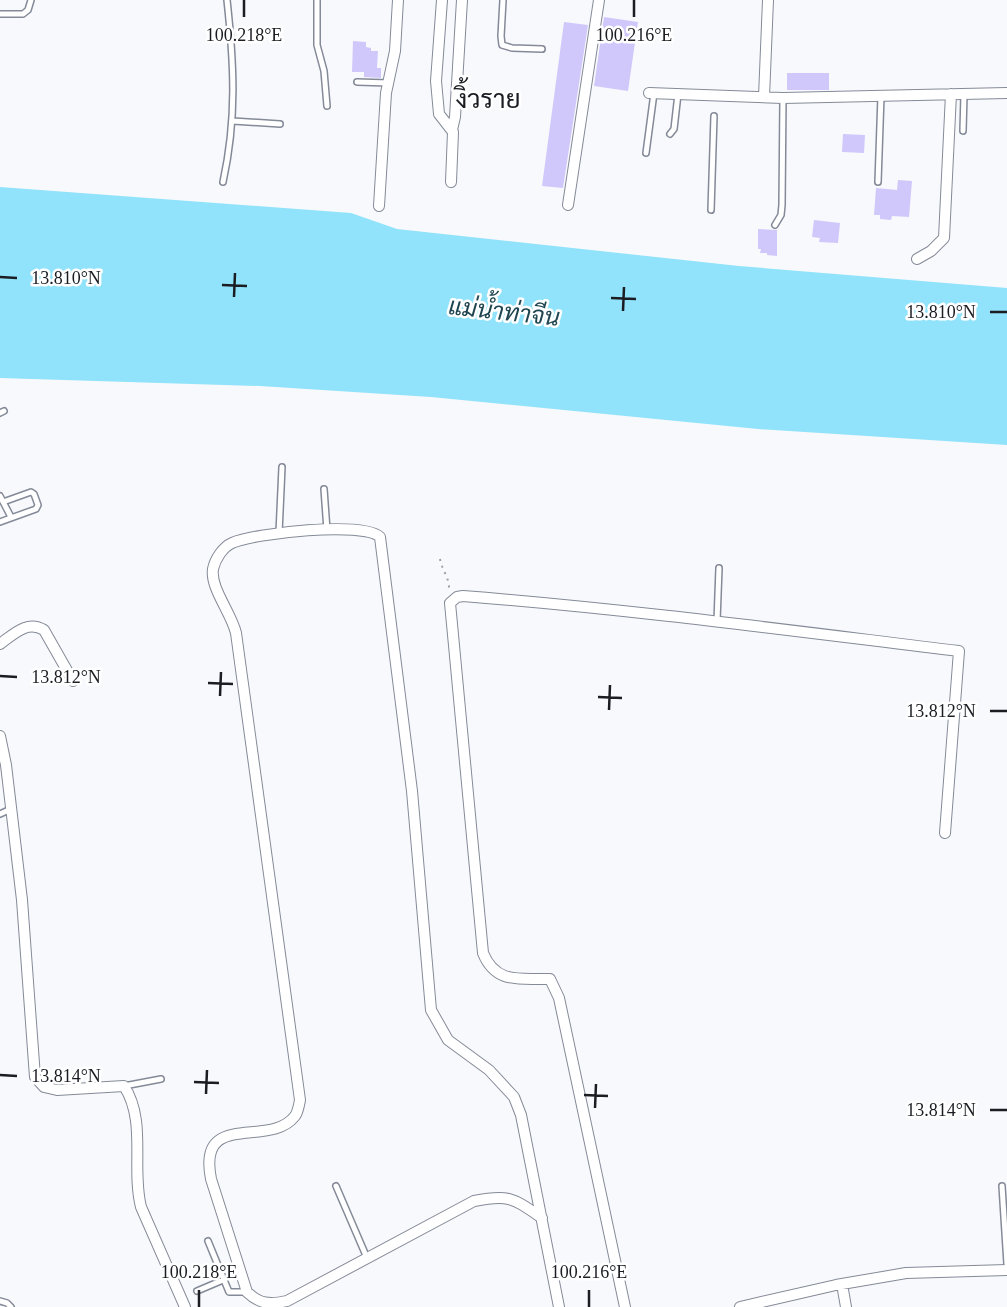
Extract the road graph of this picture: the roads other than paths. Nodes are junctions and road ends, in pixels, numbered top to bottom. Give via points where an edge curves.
1 (31, 0) edge
2 (227, 0) edge
3 (317, 0) edge
4 (398, 0) edge
5 (442, 0) edge
6 (462, 0) edge
7 (503, 0) edge
8 (598, 0) edge
9 (768, 0) edge
10 (0, 14) edge
11 (542, 49) dead end
12 (357, 82) dead end
13 (389, 83) junction
14 (651, 93) joint
15 (1007, 93) edge
16 (678, 94) junction
17 (951, 94) junction
18 (964, 94) junction
19 (881, 96) junction
20 (764, 97) junction
21 (783, 98) junction
22 (327, 106) dead end
23 (713, 117) dead end
24 (233, 121) junction
25 (280, 124) dead end
26 (452, 130) junction
27 (963, 131) dead end
28 (670, 134) dead end
29 (646, 153) dead end
30 (223, 181) dead end
31 (451, 181) dead end
32 (878, 183) dead end
33 (568, 205) dead end
34 (379, 206) dead end
35 (711, 210) dead end
36 (775, 225) dead end
37 (917, 259) dead end
38 (282, 467) dead end
39 (324, 489) dead end
40 (2, 499) edge
41 (11, 517) junction
42 (0, 522) edge
43 (327, 530) junction
44 (283, 532) junction
45 (719, 568) dead end
46 (717, 621) junction
47 (0, 644) edge
48 (73, 681) dead end
49 (1, 743) edge
50 (3, 766) edge
51 (11, 809) junction
52 (0, 814) edge
53 (945, 833) dead end
54 (161, 1079) dead end
55 (124, 1086) junction
56 (336, 1186) dead end
57 (1002, 1186) dead end
58 (541, 1218) junction
59 (208, 1241) dead end
60 (367, 1258) junction
61 (1007, 1264) edge
62 (1007, 1270) edge
63 (223, 1280) junction
64 (842, 1284) junction
65 (197, 1291) dead end
66 (247, 1292) junction
67 (0, 1301) edge
68 (11, 1307) edge
69 (185, 1307) edge
70 (559, 1307) edge
71 (625, 1307) edge
72 (740, 1307) edge
73 (846, 1307) edge

1 - 10 lane via 23,14
2 - 24 lane
3 - 22 lane via 317,45
4 - 13 street
5 - 26 street via 437,104
6 - 26 street
7 - 11 lane via 502,45
8 - 33 street
9 - 20 street
12 - 13 lane
13 - 34 street
14 - 16 street
14 - 29 lane
15 - 18 street
16 - 20 street
16 - 28 lane
17 - 18 street
17 - 19 street
17 - 37 street via 944,238
18 - 27 lane
19 - 21 street
19 - 32 lane
20 - 21 street
21 - 36 lane via 782,205
23 - 35 lane
24 - 25 lane
24 - 30 lane
26 - 31 street
38 - 44 lane
39 - 43 lane
40 - 41 lane
40 - 41 lane via 34,494 36,509
41 - 42 lane
43 - 44 street
43 - 58 street via 358,530 380,537 412,791 431,1010 448,1040 489,1070 514,1097
44 - 66 street via 228,544 215,561 213,577 236,633 300,1100 297,1115 284,1126 233,1133 213,1146 207,1161
45 - 46 lane
46 - 53 street via 959,651
46 - 71 street via 463,596 450,603 483,953 488,965 502,977 550,979 559,998
47 - 48 street via 36,625 44,630
49 - 50 street
50 - 51 street
51 - 52 lane
51 - 55 street via 36,1077 44,1087 57,1090
54 - 55 lane
55 - 69 street via 135,1110 141,1207
56 - 60 lane
57 - 61 lane
58 - 60 street via 519,1202 499,1196 474,1202
58 - 70 street
59 - 63 lane
60 - 66 street via 287,1301 257,1301
62 - 64 street via 906,1273
63 - 65 lane
63 - 66 lane via 229,1292
64 - 72 street
64 - 73 street
67 - 68 lane

